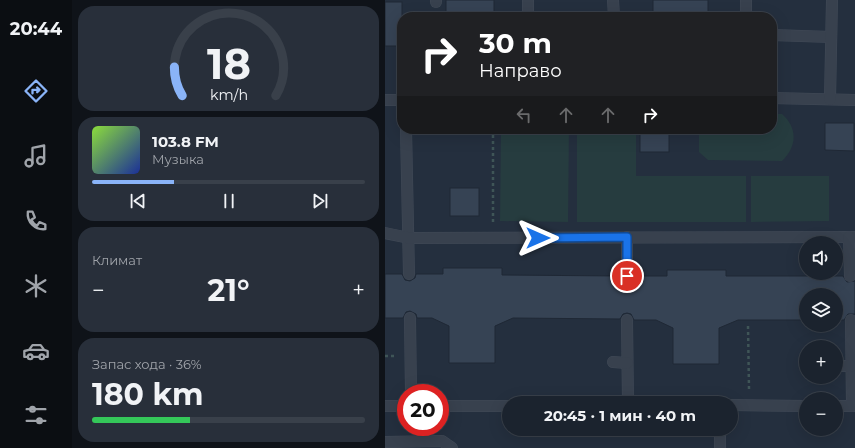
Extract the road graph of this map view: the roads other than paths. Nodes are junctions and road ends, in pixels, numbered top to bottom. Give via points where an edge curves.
1 (528, 0) edge
2 (613, 0) edge
3 (746, 0) edge
4 (832, 0) edge
5 (529, 12) edge
6 (614, 12) edge
7 (745, 12) edge
8 (777, 35) edge
9 (831, 37) junction
10 (777, 98) edge
11 (830, 99) junction
12 (385, 100) edge
13 (397, 100) edge
14 (855, 100) edge
15 (406, 134) edge
16 (385, 233) edge
17 (627, 237) junction
18 (852, 237) edge
19 (409, 238) junction
20 (409, 274) dead end
21 (627, 276) dead end
22 (850, 276) dead end
23 (409, 318) dead end
24 (627, 320) dead end
25 (851, 320) dead end
26 (613, 362) dead end
27 (627, 363) junction
28 (843, 366) edge
29 (851, 366) junction
30 (411, 384) edge
31 (628, 396) edge
32 (738, 405) edge
33 (385, 406) edge
34 (397, 406) edge
35 (449, 406) edge
36 (502, 406) edge
37 (799, 406) edge
38 (853, 406) edge
39 (720, 436) edge
40 (385, 442) edge
41 (452, 448) edge
42 (720, 448) edge

1 - 5 lane
2 - 6 lane
3 - 7 lane
4 - 9 lane
8 - 9 lane
9 - 11 lane
10 - 11 lane
11 - 14 lane
12 - 13 lane
15 - 19 lane
16 - 19 lane
17 - 18 lane
17 - 19 lane
17 - 21 lane
18 - 22 lane
19 - 20 lane
23 - 30 lane
24 - 27 lane
25 - 29 lane
26 - 27 lane
27 - 31 lane
28 - 29 lane
29 - 38 lane
32 - 37 lane
33 - 34 lane
35 - 36 lane
39 - 42 lane
40 - 41 lane via 442,441

